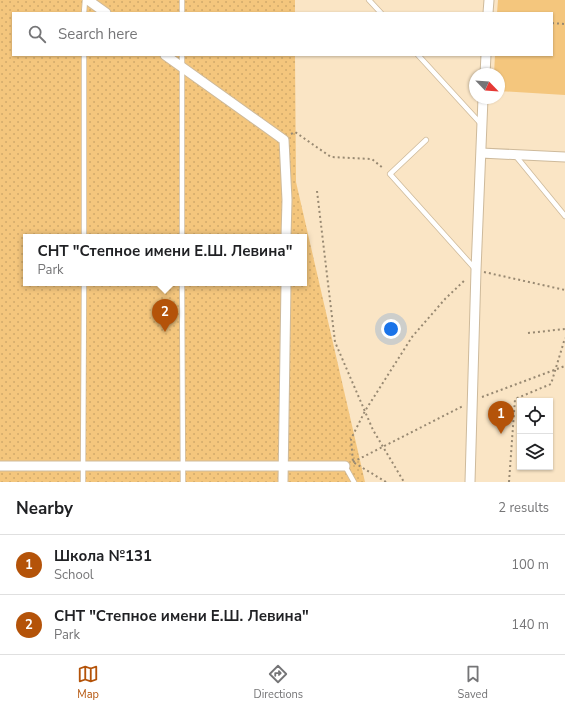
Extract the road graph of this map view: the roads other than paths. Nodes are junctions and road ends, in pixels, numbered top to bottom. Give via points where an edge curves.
1 (84, 0) edge
2 (88, 0) edge
3 (182, 0) edge
4 (369, 0) edge
5 (489, 0) edge
6 (84, 12) edge
7 (105, 12) edge
8 (182, 12) edge
9 (380, 12) edge
10 (488, 12) edge
11 (84, 56) edge
12 (166, 56) edge
13 (182, 56) edge
14 (419, 56) edge
15 (486, 56) edge
16 (182, 67) junction
17 (485, 68) edge
18 (483, 104) edge
19 (482, 125) junction
20 (426, 140) dead end
21 (481, 152) junction
22 (514, 154) junction
23 (565, 156) edge
24 (565, 216) edge
25 (84, 234) edge
26 (182, 234) edge
27 (286, 234) edge
28 (476, 270) junction
29 (84, 286) edge
30 (182, 286) edge
31 (286, 286) edge
32 (349, 464) joint
33 (0, 466) edge
34 (83, 466) junction
35 (183, 466) junction
36 (284, 466) junction
37 (83, 482) edge
38 (183, 482) edge
39 (283, 482) edge
40 (354, 482) edge
41 (470, 482) edge

1 - 6 lane
2 - 7 street
3 - 8 lane
4 - 9 lane
5 - 10 street
11 - 25 lane
12 - 16 street
13 - 16 lane
14 - 19 lane
15 - 17 street
16 - 26 lane
16 - 27 street via 284,140
18 - 19 street
19 - 21 street
20 - 28 lane via 390,174
21 - 22 street
21 - 28 street
22 - 23 street
22 - 24 lane
28 - 41 street
29 - 34 lane
30 - 35 lane
31 - 36 street
32 - 36 street
32 - 40 lane
33 - 34 street
34 - 35 street
34 - 37 lane
35 - 36 street
35 - 38 lane
36 - 39 street

